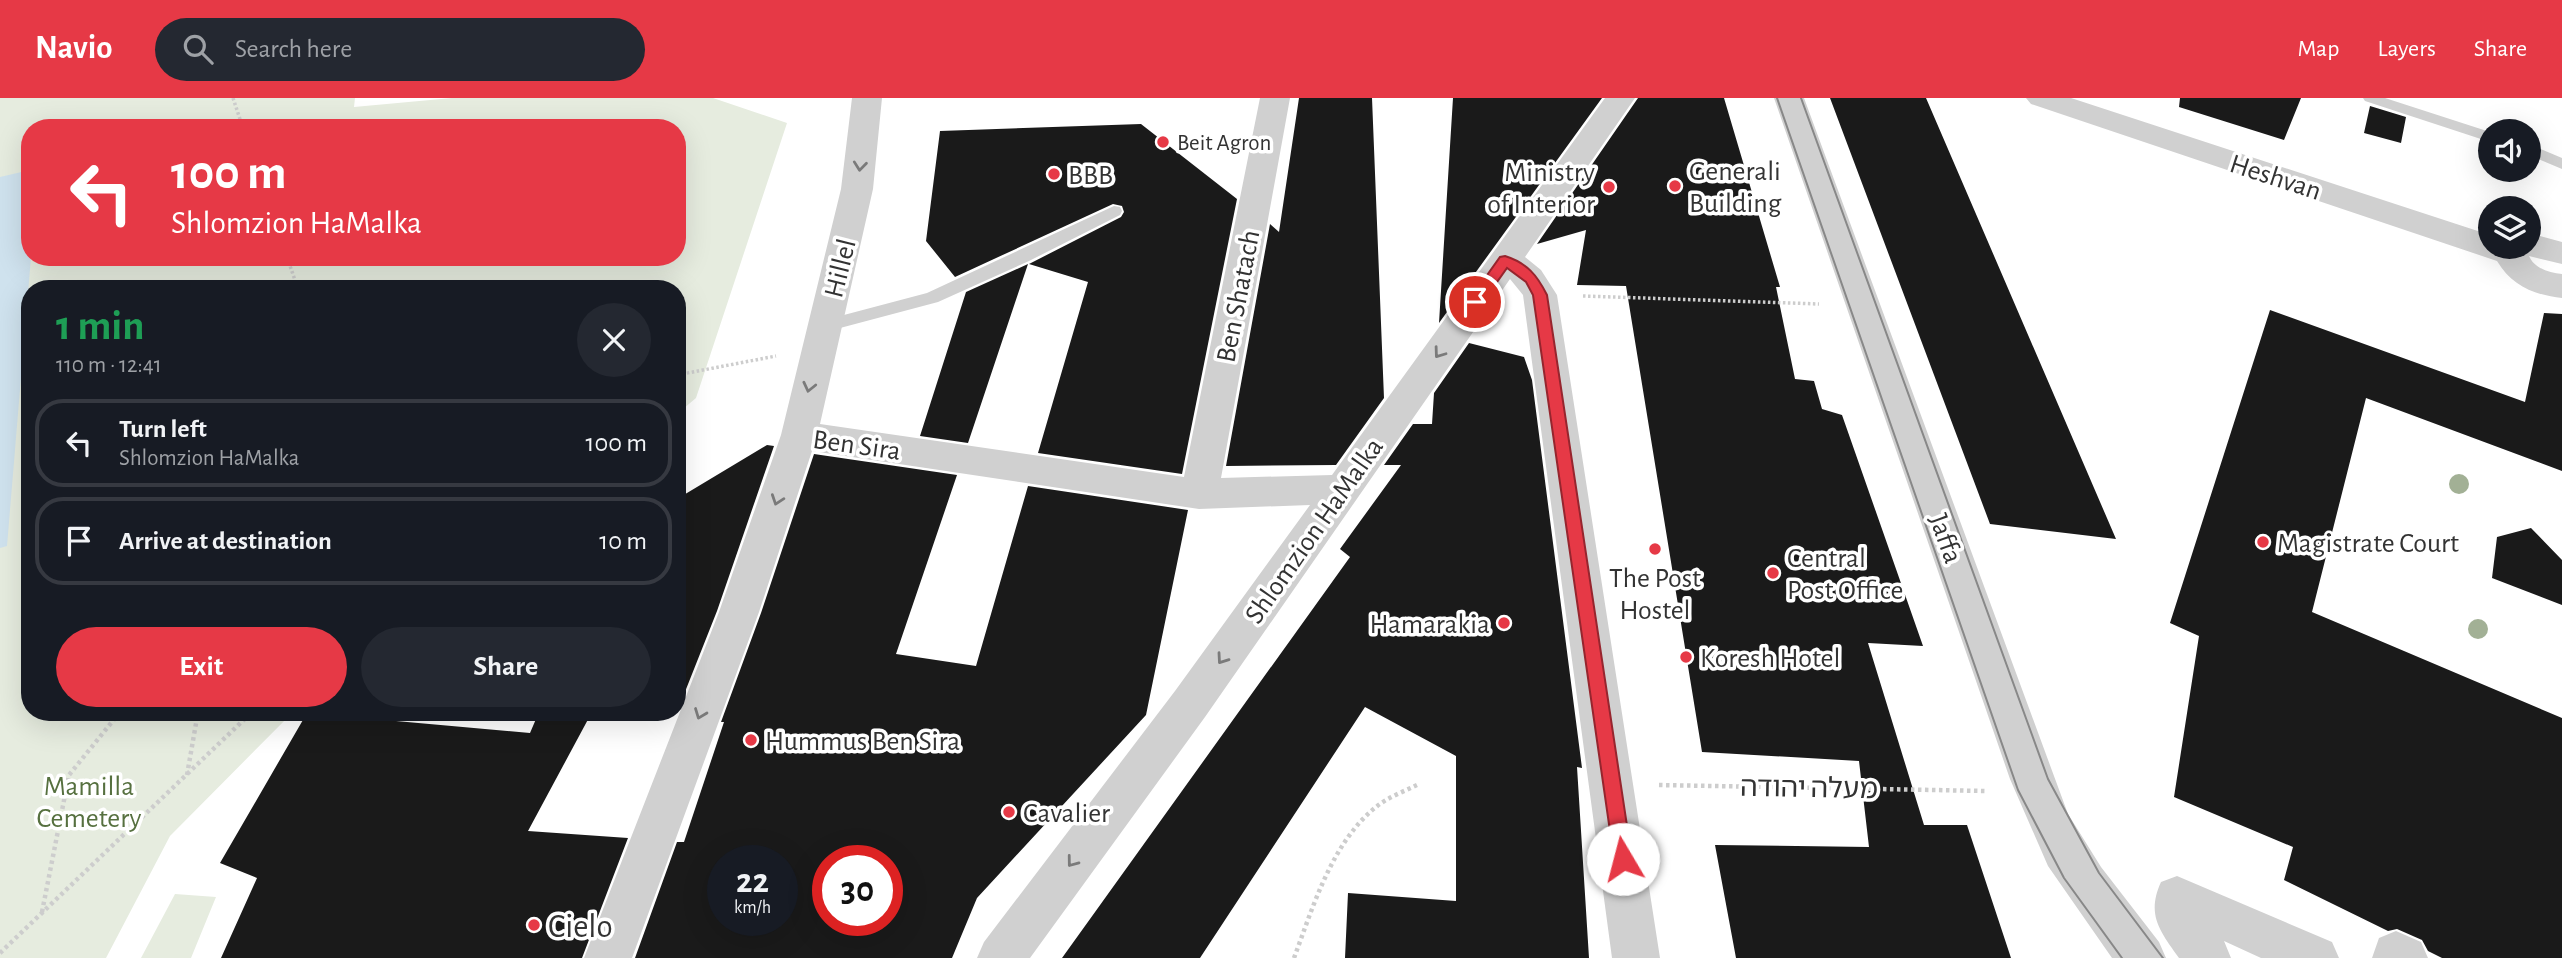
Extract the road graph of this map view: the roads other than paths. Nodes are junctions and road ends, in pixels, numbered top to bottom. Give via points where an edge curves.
1 (867, 98) edge
2 (1275, 98) edge
3 (1620, 98) edge
4 (1789, 98) edge
5 (2041, 98) edge
6 (2370, 98) edge
7 (2478, 133) edge
8 (2541, 154) edge
9 (2562, 164) edge
10 (1114, 211) dead end
11 (2478, 230) edge
12 (2514, 259) edge
13 (1505, 261) junction
14 (2561, 288) edge
15 (821, 338) junction
16 (799, 435) junction
17 (1342, 489) junction
18 (1199, 494) junction
19 (608, 958) edge
20 (1001, 958) edge
21 (1636, 958) edge
22 (2142, 958) edge
23 (2207, 958) edge
24 (2315, 958) edge
25 (2396, 958) edge
26 (2404, 958) edge

1 -> 15 street, Hillel via 857,189
2 - 18 street, Ben Shatach
3 - 13 street, Shlomzion HaMalka
4 - 22 street, Jaffa via 2032,779 2075,868
5 - 11 street, Heshvan
6 - 7 lane
8 - 9 lane
10 - 15 lane via 932,298
12 - 14 street via 2525,274
13 -> 17 street, Shlomzion HaMalka
13 - 21 street via 1527,274 1540,295
15 -> 16 street, Hillel
16 - 18 street, Ben Sira
16 -> 19 street, Ben Sira
17 - 18 street, Ben Sira
17 -> 20 street, Shlomzion HaMalka
23 - 24 street via 2178,918 2177,898
25 - 26 street via 2396,954

